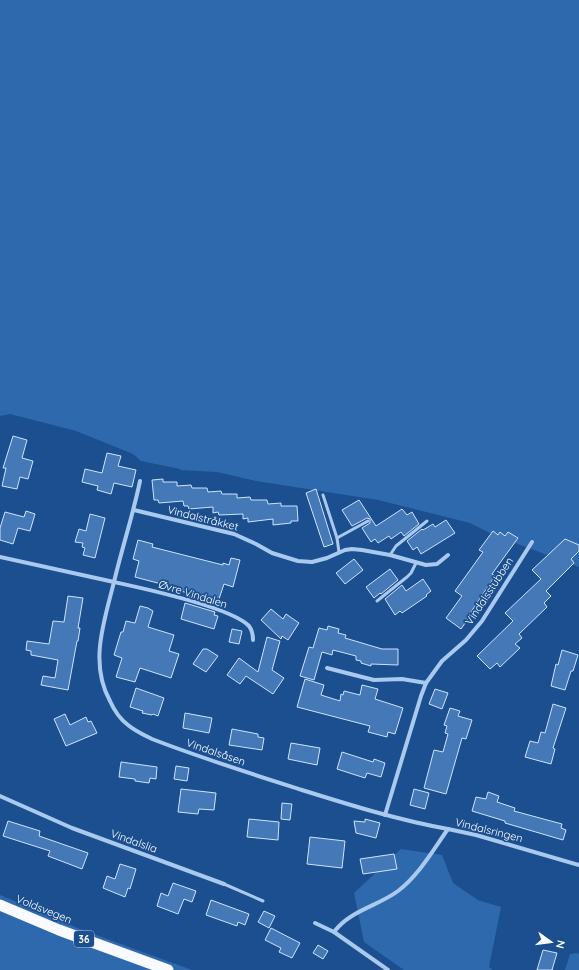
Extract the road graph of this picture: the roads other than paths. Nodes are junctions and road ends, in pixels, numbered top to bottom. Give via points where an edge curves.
1 (140, 481) dead end
2 (323, 495) dead end
3 (134, 510) junction
4 (368, 520) dead end
5 (427, 522) dead end
6 (337, 538) junction
7 (532, 542) dead end
8 (339, 552) junction
9 (390, 555) junction
10 (448, 555) dead end
11 (0, 557) edge
12 (416, 563) junction
13 (114, 582) junction
14 (377, 601) dead end
15 (253, 640) dead end
16 (327, 668) dead end
17 (426, 683) junction
18 (0, 796) edge
19 (385, 815) junction
20 (448, 829) junction
21 (579, 865) edge
22 (224, 884) joint
23 (263, 900) dead end
24 (0, 905) edge
25 (315, 923) dead end
26 (334, 932) junction
27 (168, 970) edge
28 (388, 970) edge

1 - 3 street, Vindalsåsen
2 - 6 lane
3 - 8 street, Vindalstråkket via 234,534 292,560 312,562
3 - 13 street, Vindalsåsen
4 - 6 lane
5 - 9 lane via 396,546
6 - 8 lane
7 - 17 street, Vindalsstubben via 475,631 442,661
8 - 9 street, Vindalstråkket via 362,550
9 - 12 street, Vindalstråkket
10 - 12 street, Vindalstråkket via 437,564
11 - 13 street
12 - 14 lane via 407,577
13 - 15 street, Øvre Vindalen via 225,612 250,627
13 - 19 street, Vindalsåsen via 102,627 100,673 102,686 114,710 129,726 152,739 192,754
16 - 17 street via 374,680 402,679
17 - 19 street, Vindalsstubben
18 - 22 street, Vindalslia via 72,828
19 - 20 street, Vindalsåsen
20 - 21 street, Vindalsringen via 476,834
20 - 26 street, Vindalsringen via 427,859 399,890 385,900 348,918 339,924
22 - 23 lane, Vindalslia
24 - 27 highway, Voldsvegen / 36 via 59,930
25 - 26 street
26 - 28 street

